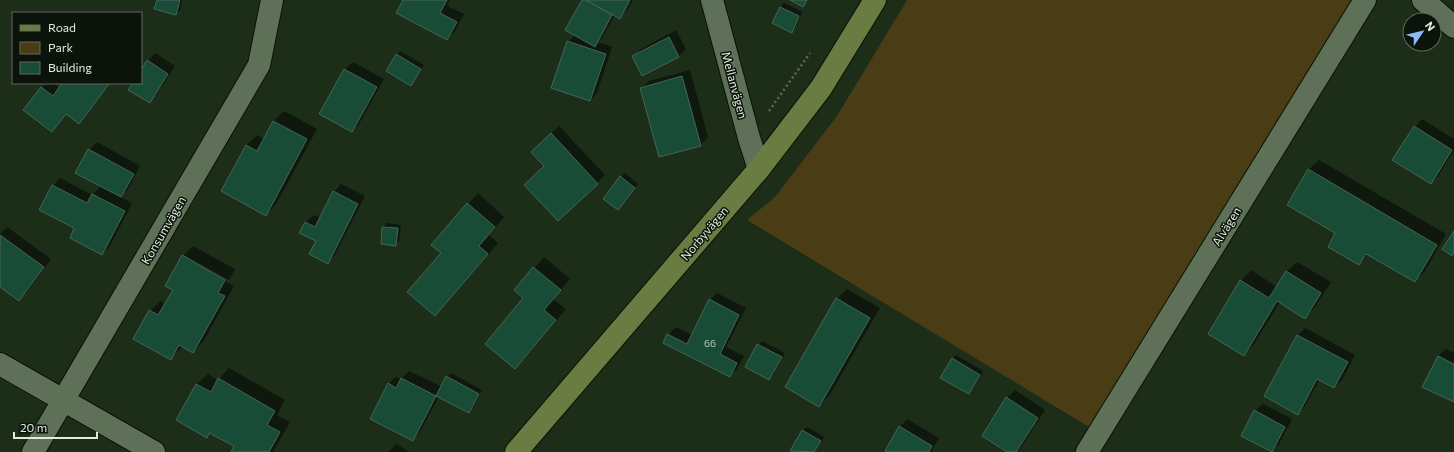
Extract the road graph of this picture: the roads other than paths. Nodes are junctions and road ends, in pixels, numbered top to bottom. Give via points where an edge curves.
1 (272, 0) edge
2 (712, 0) edge
3 (875, 0) edge
4 (1365, 0) edge
5 (1424, 0) edge
6 (1454, 27) edge
7 (759, 169) junction
8 (0, 364) edge
9 (64, 399) junction
10 (34, 452) edge
11 (154, 452) edge
12 (516, 452) edge
13 (1087, 452) edge

1 - 9 street, Konsumvägen via 259,65
2 - 7 street, Mellanvägen
3 - 7 street, Norbyvägen via 821,88
4 - 13 street, Alvägen
5 - 6 street
7 - 12 street, Norbyvägen
8 - 9 street
9 - 10 street, Konsumvägen
9 - 11 street

